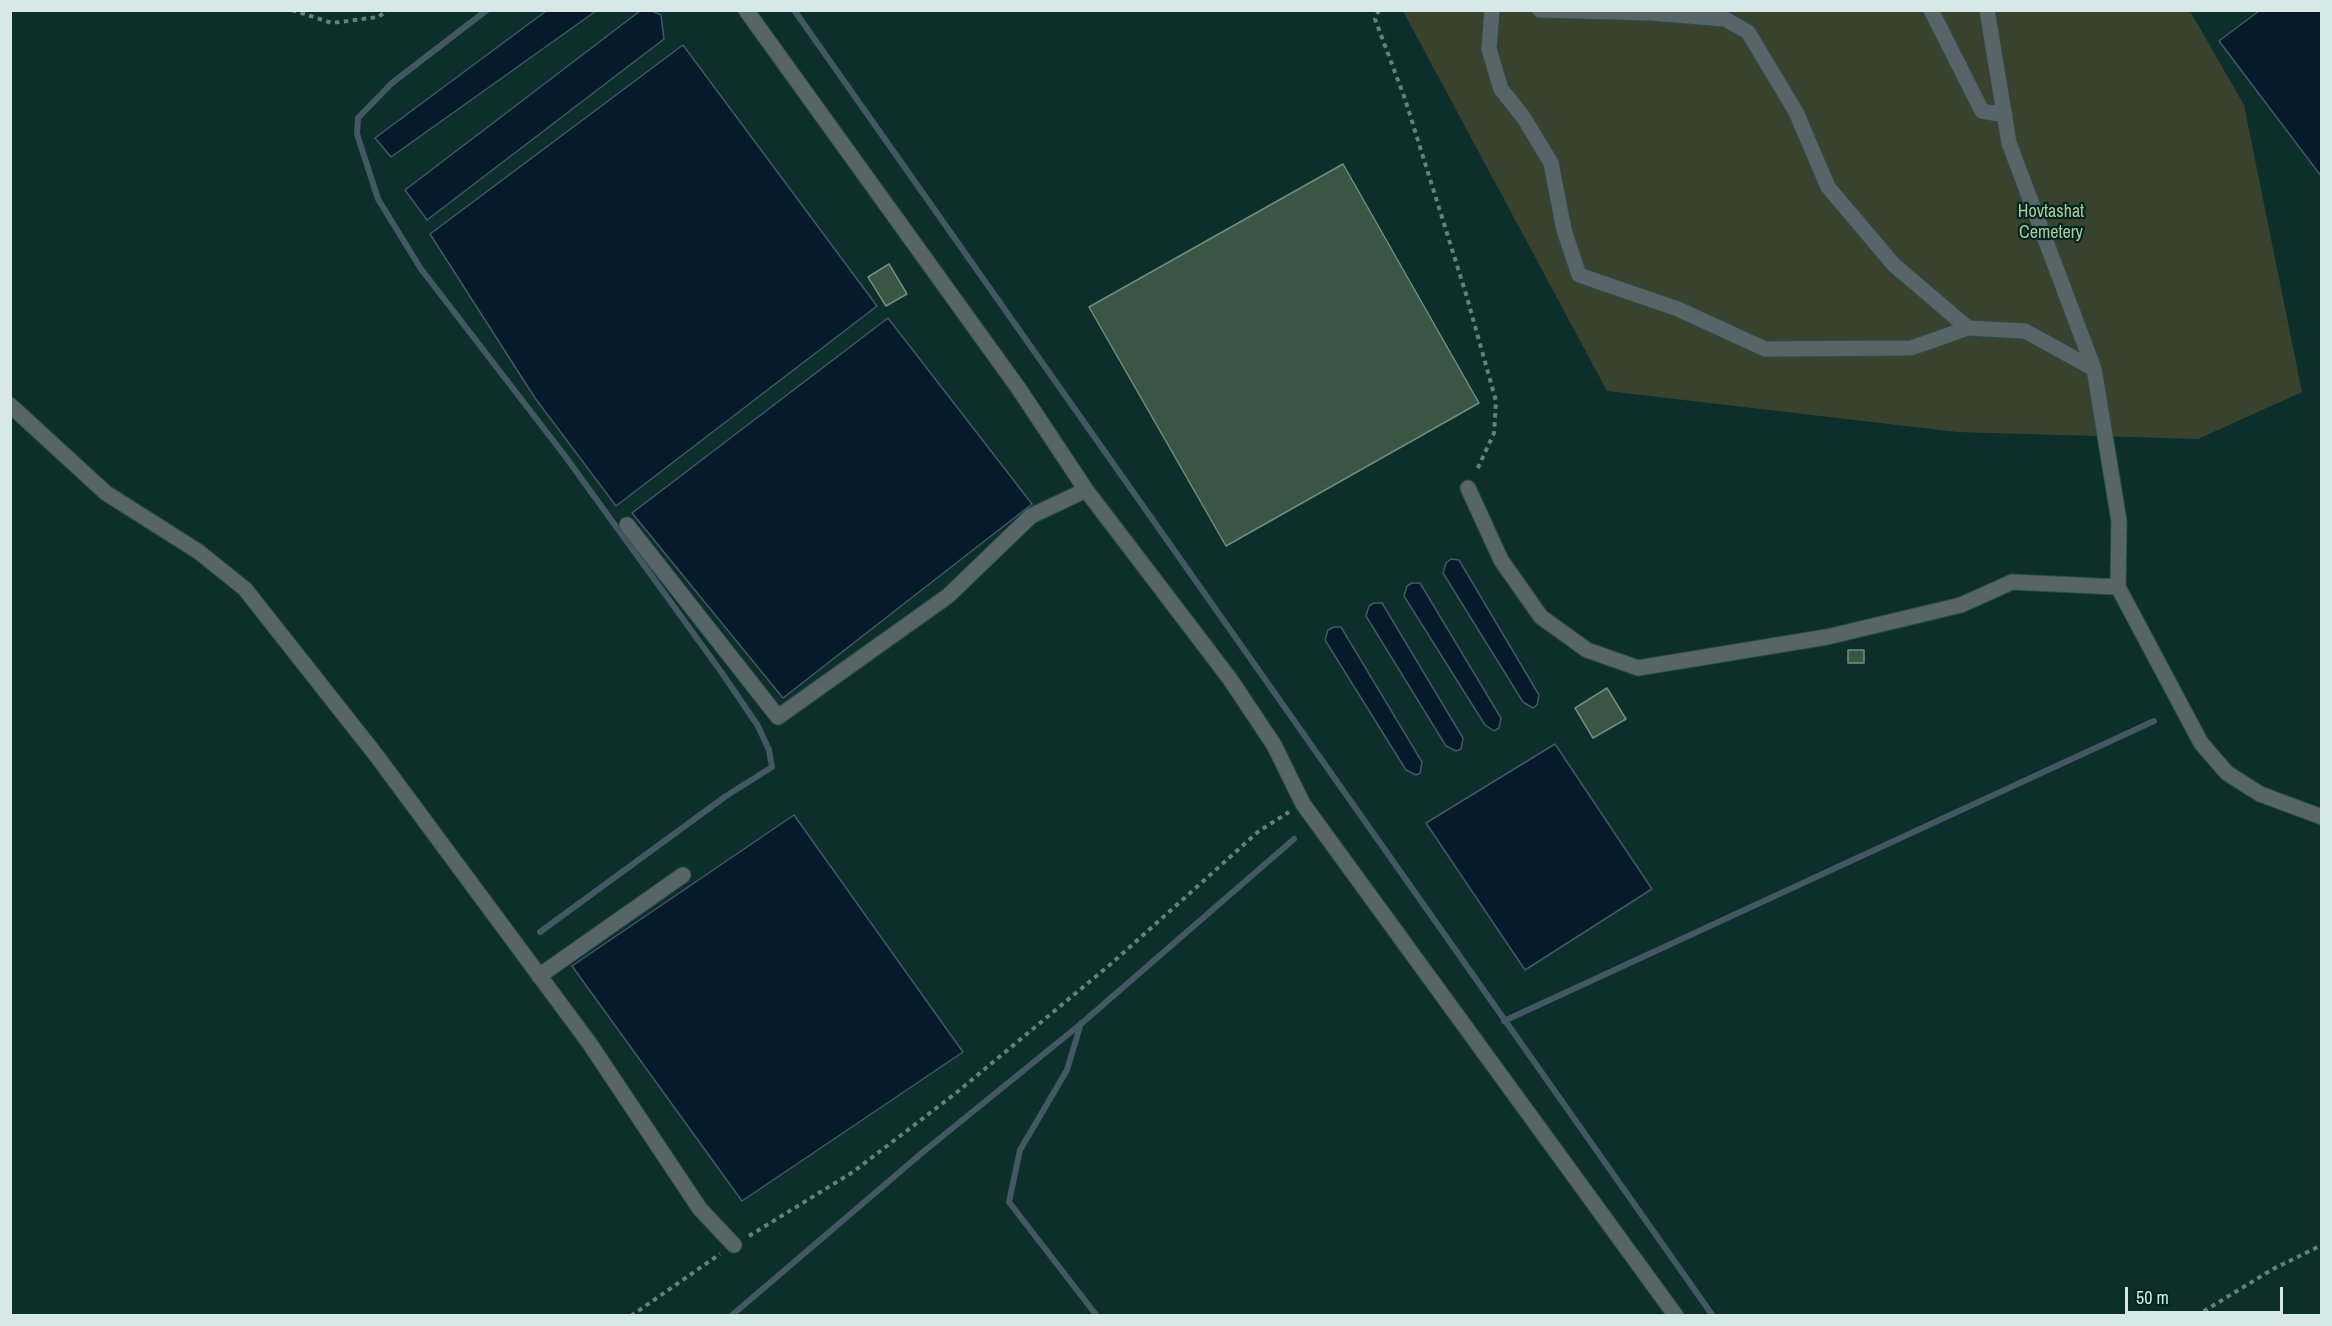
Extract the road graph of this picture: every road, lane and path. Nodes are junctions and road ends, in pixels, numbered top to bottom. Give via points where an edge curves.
1 (292, 10) edge
2 (388, 10) edge
3 (746, 10) edge
4 (1378, 10) edge
5 (1492, 10) edge
6 (1540, 10) edge
7 (1931, 10) edge
8 (1987, 10) edge
9 (1725, 15) edge
10 (2005, 115) junction
11 (1968, 328) junction
12 (2094, 369) junction
13 (10, 405) edge
14 (1468, 488) joint
15 (1086, 490) junction
16 (627, 525) dead end
17 (2118, 587) junction
18 (1303, 804) junction
19 (2322, 817) edge
20 (683, 875) dead end
21 (539, 976) junction
22 (734, 1245) junction
23 (2322, 1245) edge
24 (631, 1316) edge
25 (1676, 1316) edge
26 (2196, 1316) edge

1 - 2 path via 332,23 378,17
3 - 15 lane via 1006,371
4 - 14 path via 1375,19 1405,99 1496,401 1494,433
5 - 11 lane via 1489,49 1501,89 1524,118 1551,164 1564,230 1579,274 1678,309 1765,349 1911,348
6 - 9 lane
7 - 10 lane via 1982,111
8 - 10 lane
9 - 11 lane via 1748,32 1796,112 1828,188 1894,265
10 - 12 lane via 2009,143
11 - 12 lane via 2025,331
12 - 17 lane via 2119,522
13 - 21 lane via 106,494 200,552 245,589 376,755
14 - 17 lane via 1501,560 1541,617 1587,650 1638,668 1827,637 1961,605 2012,582
15 - 16 lane via 1031,516 948,596 778,717
15 - 18 lane via 1230,679 1274,745
17 - 19 lane via 2201,743 2227,773 2260,794
18 - 22 path via 1259,831 1112,963 956,1093 853,1172
18 - 25 lane
20 - 21 lane
21 - 22 lane via 590,1044 700,1209
22 - 24 path
23 - 26 path via 2272,1269

